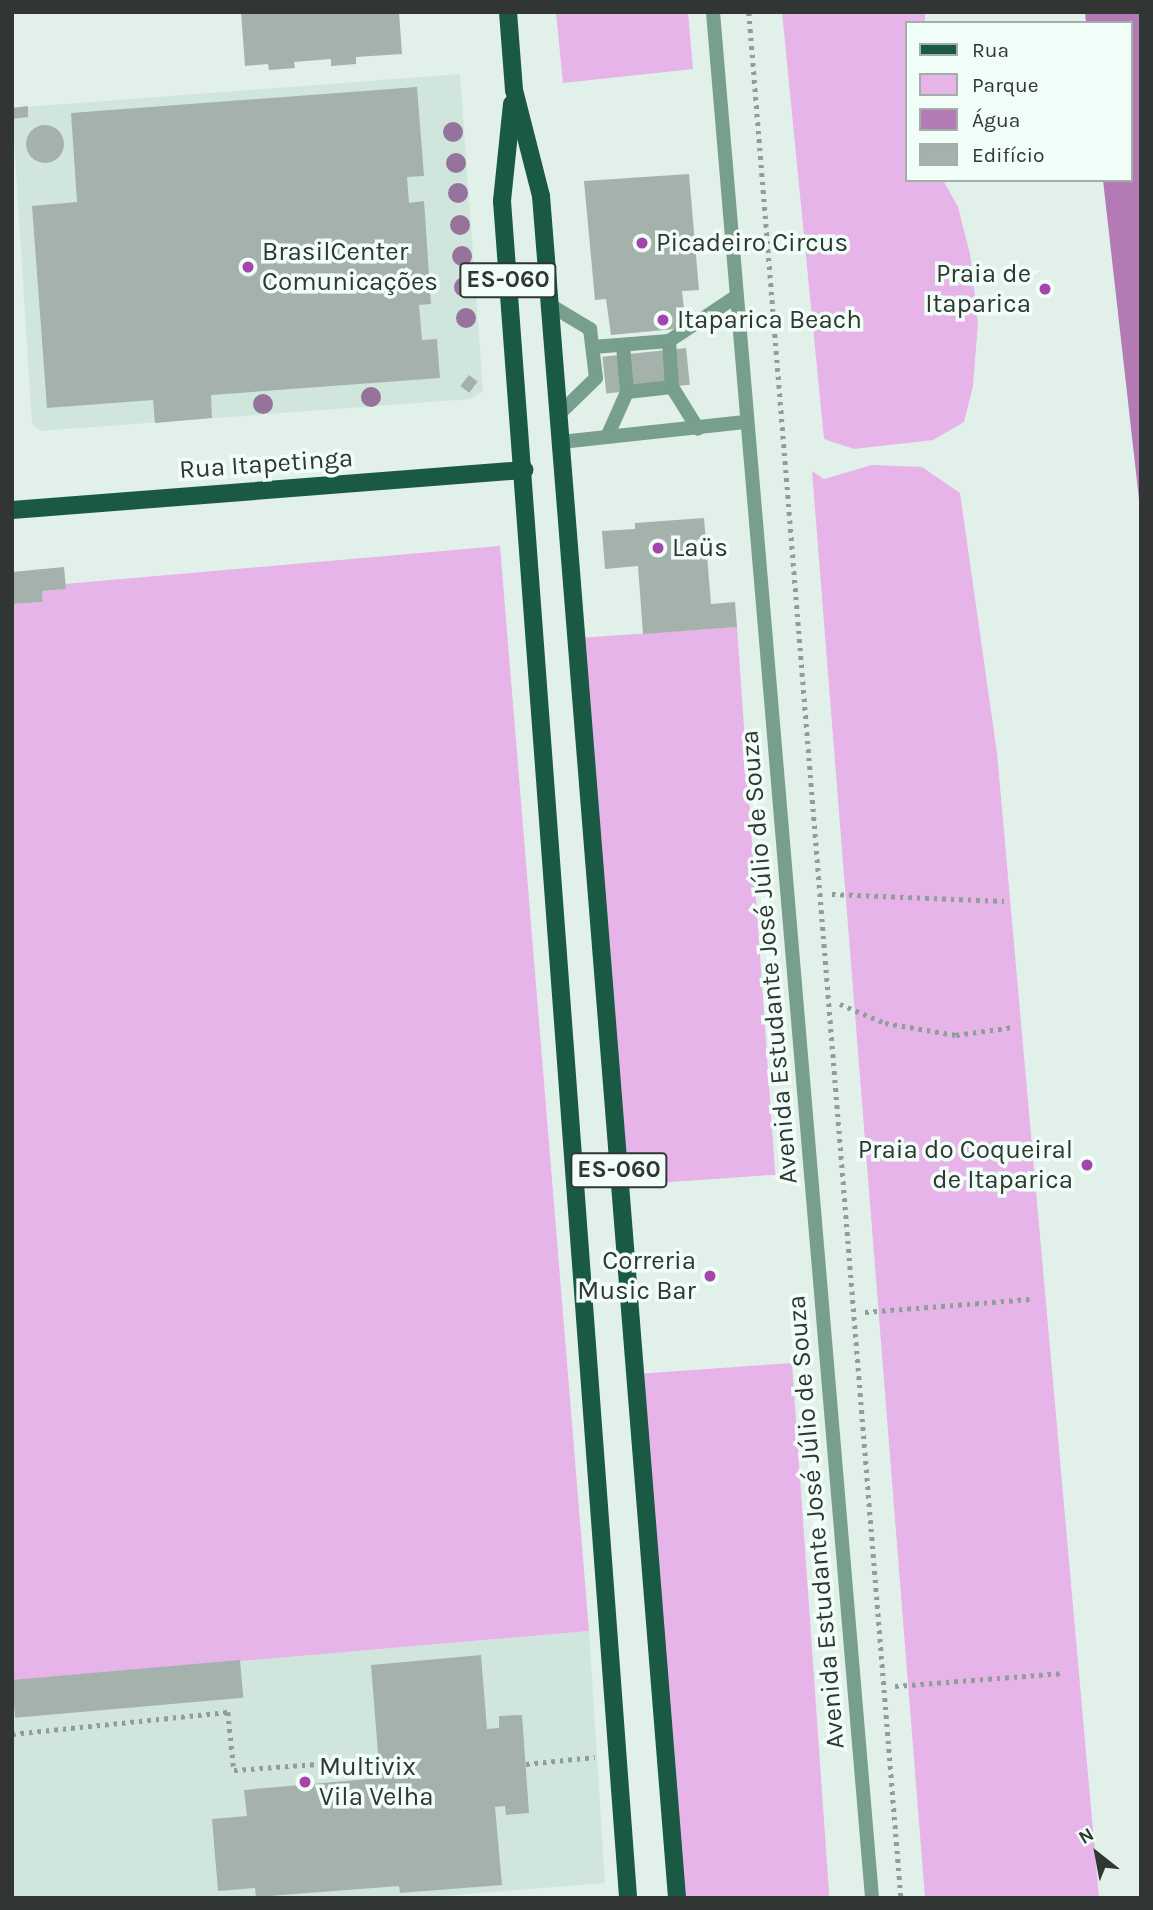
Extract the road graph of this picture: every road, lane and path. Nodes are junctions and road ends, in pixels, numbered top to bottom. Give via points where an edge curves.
1 (508, 12) edge
2 (713, 12) edge
3 (749, 12) edge
4 (514, 90) junction
5 (734, 298) junction
6 (550, 305) junction
7 (669, 341) junction
8 (623, 345) junction
9 (593, 347) junction
10 (672, 387) junction
11 (627, 392) junction
12 (558, 415) junction
13 (745, 422) junction
14 (698, 429) junction
15 (607, 437) junction
16 (561, 442) junction
17 (524, 470) junction
18 (12, 510) edge
19 (832, 894) dead end
20 (1004, 901) dead end
21 (840, 1004) dead end
22 (1013, 1027) dead end
23 (1028, 1298) dead end
24 (865, 1312) dead end
25 (1063, 1673) dead end
26 (895, 1686) dead end
27 (12, 1734) edge
28 (615, 1755) junction
29 (361, 1761) dead end
30 (526, 1764) dead end
31 (628, 1898) edge
32 (677, 1898) edge
33 (872, 1898) edge
34 (901, 1898) edge

1 - 4 main road, ES-060
2 - 5 street, Avenida Estudante José Júlio de Souza
3 - 34 path, Avenida Estudante José Júlio de Souza
4 - 6 main road, ES-060 via 541,196
4 - 17 main road, ES-060 via 502,201
5 - 7 street
5 - 13 street, Avenida Estudante José Júlio de Souza
6 - 9 street via 588,326
6 - 12 main road, ES-060
7 - 8 street
7 - 10 street
8 - 9 street
8 - 11 street
9 - 12 street via 594,382
10 - 11 street
10 - 14 street
11 - 15 street
12 - 16 main road, ES-060
13 - 14 street
13 - 33 street, Avenida Estudante José Júlio de Souza
14 - 15 street
15 - 16 street
16 - 32 main road, ES-060
17 - 18 main road, Rua Itapetinga
17 - 28 main road, ES-060
19 - 20 path
21 - 22 path via 885,1023 956,1035
23 - 24 path
25 - 26 path
27 - 29 path via 228,1712 234,1770
28 - 30 path
28 - 31 main road, ES-060

